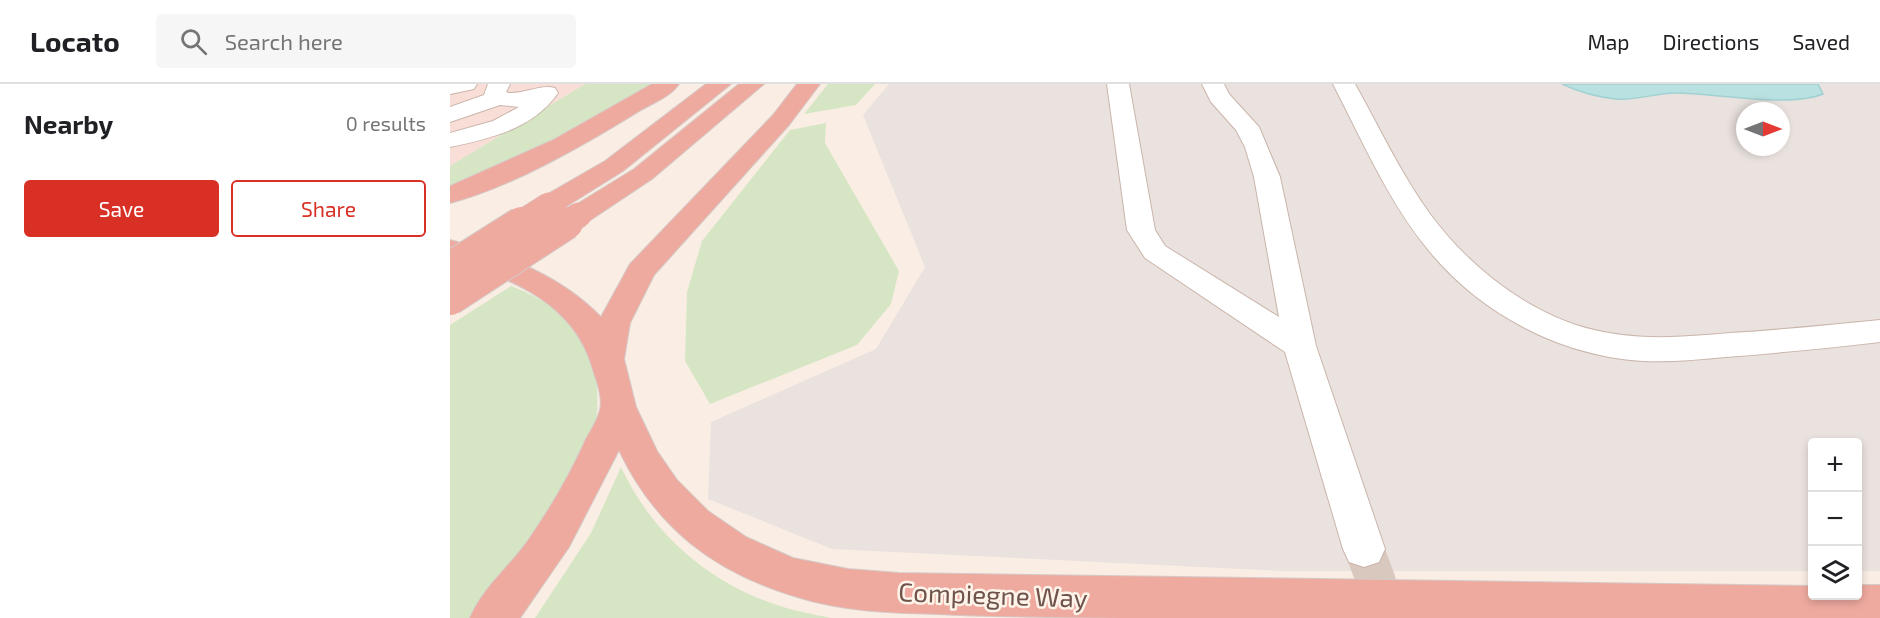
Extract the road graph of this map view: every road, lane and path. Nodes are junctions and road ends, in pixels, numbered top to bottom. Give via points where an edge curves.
1 (466, 84) edge
2 (668, 84) edge
3 (720, 84) edge
4 (753, 84) edge
5 (809, 84) edge
6 (1118, 84) edge
7 (1214, 84) edge
8 (1344, 84) edge
9 (450, 87) edge
10 (554, 89) edge
11 (498, 91) edge
12 (450, 115) edge
13 (450, 140) edge
14 (450, 195) edge
15 (450, 249) edge
16 (450, 268) edge
17 (450, 299) edge
18 (1880, 331) edge
19 (1300, 346) junction
20 (609, 355) junction
21 (618, 407) junction
22 (1364, 549) tunnel mouth
23 (1880, 605) edge
24 (492, 618) edge

1 - 9 lane
2 - 14 highway via 554,150
3 - 16 highway, bridge via 614,166
4 - 17 highway, bridge via 644,174
5 - 20 highway via 781,120 641,271 614,323
6 - 19 lane via 1141,230 1155,252
7 - 19 lane via 1219,97 1247,126 1267,177
8 - 18 lane via 1432,236 1475,280 1529,316 1570,334 1621,347 1676,349
10 - 11 lane via 517,100
10 - 13 lane via 538,104 496,128
11 - 12 lane
15 - 20 highway via 521,273 548,287 591,325
19 - 22 lane
20 - 21 highway, Compiegne Way
21 - 23 highway, Compiegne Way via 661,491 691,523 721,544 769,568 814,583 868,591 951,595
21 - 24 highway via 571,509

